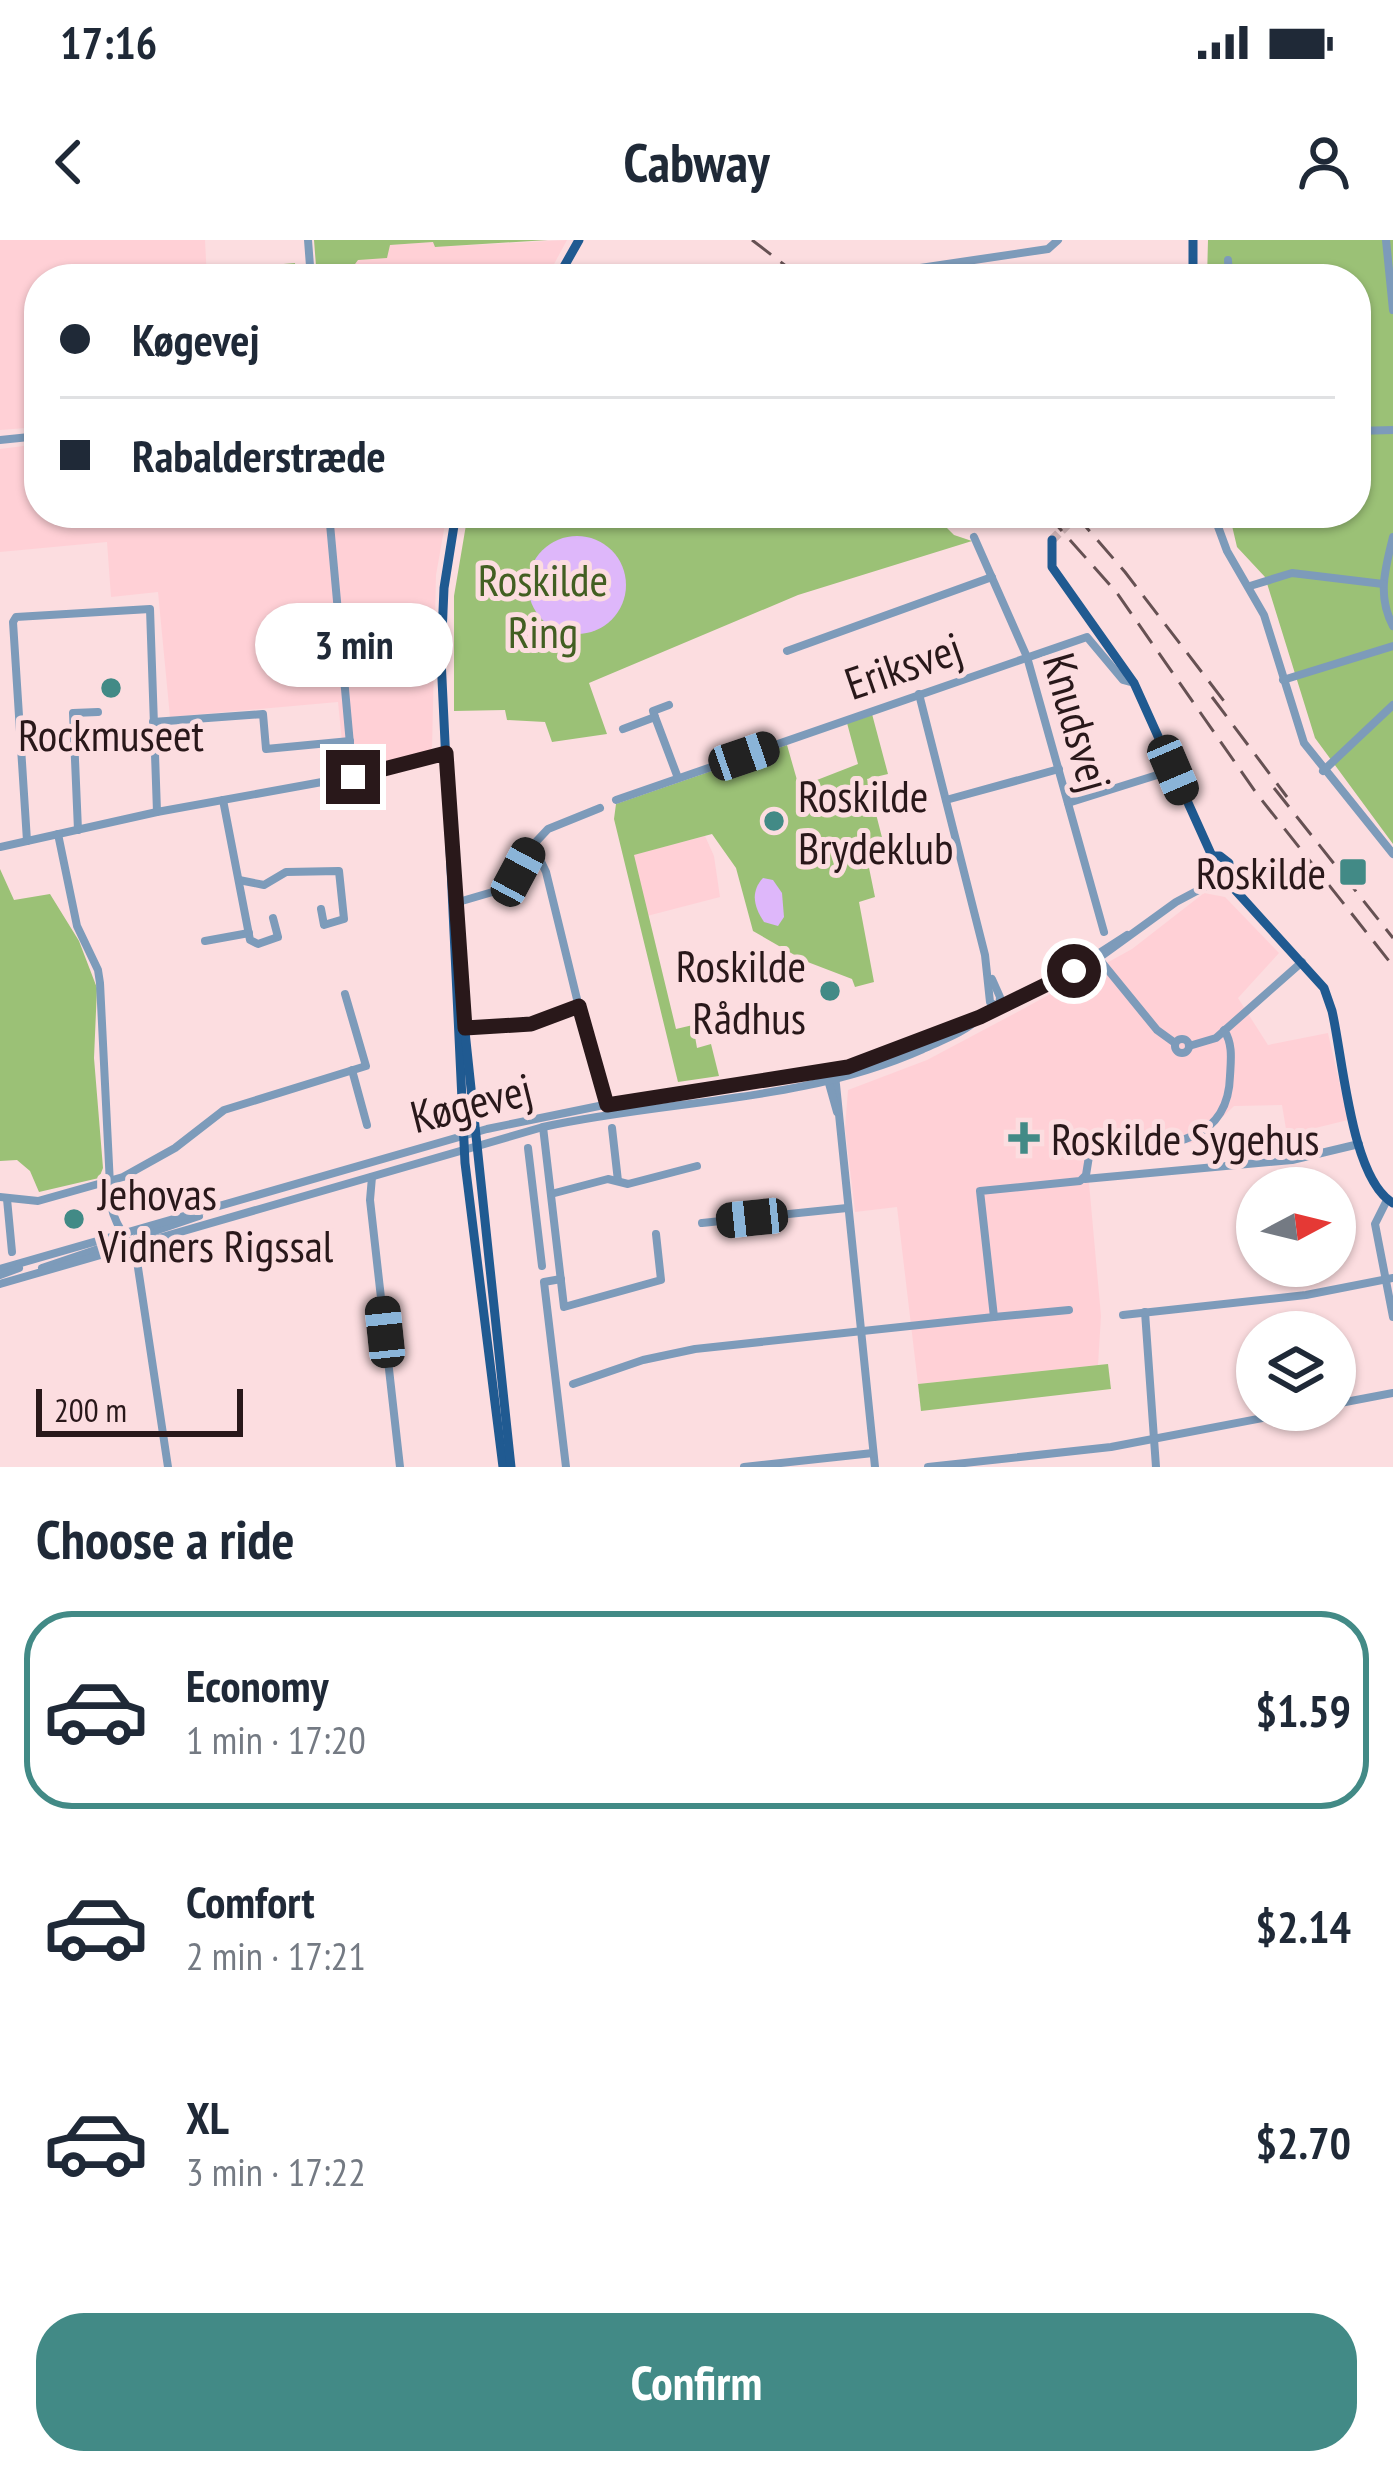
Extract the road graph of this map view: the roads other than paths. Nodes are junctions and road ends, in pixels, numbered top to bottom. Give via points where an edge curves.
1 (1058, 240) edge
2 (1386, 240) edge
3 (1228, 260) dead end
4 (947, 264) edge
5 (1228, 264) edge
6 (1393, 310) edge
7 (330, 528) edge
8 (454, 528) edge
9 (1219, 528) edge
10 (974, 536) dead end
11 (1393, 537) edge
12 (1052, 540) dead end
13 (1391, 554) edge
14 (992, 577) junction
15 (1383, 584) junction
16 (1250, 586) junction
17 (1393, 626) edge
18 (1393, 646) edge
19 (787, 650) dead end
20 (1027, 657) junction
21 (1283, 680) junction
22 (1134, 683) junction
23 (919, 694) junction
24 (1393, 705) edge
25 (669, 706) dead end
26 (98, 712) dead end
27 (655, 717) junction
28 (153, 724) junction
29 (623, 729) dead end
30 (350, 741) junction
31 (446, 753) junction
32 (1059, 769) junction
33 (1173, 770) junction
34 (1323, 771) junction
35 (353, 777) junction
36 (678, 778) junction
37 (223, 800) junction
38 (616, 800) dead end
39 (946, 800) junction
40 (1068, 803) junction
41 (600, 808) dead end
42 (157, 812) junction
43 (78, 830) junction
44 (58, 834) junction
45 (27, 842) junction
46 (533, 845) junction
47 (0, 847) edge
48 (1393, 854) edge
49 (1212, 856) junction
50 (1201, 873) junction
51 (239, 880) junction
52 (1227, 881) junction
53 (1210, 884) junction
54 (1176, 902) junction
55 (454, 903) junction
56 (321, 909) dead end
57 (273, 918) dead end
58 (1104, 932) dead end
59 (249, 933) junction
60 (205, 941) dead end
61 (1096, 957) junction
62 (1302, 962) junction
63 (345, 994) dead end
64 (579, 1006) junction
65 (999, 1008) junction
66 (462, 1029) junction
67 (1224, 1030) junction
68 (352, 1070) junction
69 (832, 1076) junction
70 (608, 1109) junction
71 (543, 1122) junction
72 (367, 1125) dead end
73 (612, 1129) dead end
74 (469, 1134) junction
75 (1359, 1144) junction
76 (469, 1148) junction
77 (528, 1148) dead end
78 (547, 1160) junction
79 (530, 1162) junction
80 (697, 1166) dead end
81 (373, 1176) junction
82 (1085, 1179) junction
83 (618, 1180) junction
84 (109, 1182) junction
85 (551, 1194) junction
86 (3, 1198) edge
87 (1390, 1202) edge
88 (215, 1208) junction
89 (847, 1208) junction
90 (702, 1223) dead end
91 (5, 1233) edge
92 (656, 1234) dead end
93 (120, 1235) junction
94 (132, 1246) junction
95 (12, 1252) dead end
96 (542, 1266) dead end
97 (0, 1276) edge
98 (26, 1276) junction
99 (1389, 1279) edge
100 (561, 1280) junction
101 (1069, 1310) dead end
102 (1145, 1312) junction
103 (1123, 1315) dead end
104 (994, 1317) junction
105 (1393, 1317) edge
106 (860, 1331) junction
107 (573, 1384) dead end
108 (1393, 1393) edge
109 (1356, 1400) edge
110 (1236, 1423) edge
111 (1154, 1439) junction
112 (873, 1454) junction
113 (167, 1467) edge
114 (400, 1467) edge
115 (507, 1467) edge
116 (566, 1467) edge
117 (744, 1467) edge
118 (874, 1467) edge
119 (928, 1467) edge
120 (1156, 1467) edge

1 - 4 street via 1048,249
2 - 6 street
3 - 5 street
7 - 30 street
8 - 31 main road via 442,616
9 - 16 street
10 - 14 street, Knudsvej
11 - 13 street
12 - 22 main road via 1052,567
13 - 15 street
14 - 19 street
14 - 20 street, Knudsvej
15 - 16 street via 1292,573
15 - 17 street
16 - 21 street
18 - 21 street
20 - 22 street, Eriksvej via 1087,637
20 - 23 street, Eriksvej
20 - 32 street, Knudsvej
21 - 34 street via 1300,735
22 - 33 main road
23 - 36 street, Eriksvej
23 - 39 street
24 - 34 street
25 - 27 street
26 - 43 street via 73,713
27 - 29 street
27 - 36 street
28 - 30 street via 263,715 266,749
28 - 42 street
28 - 45 street via 150,609 16,617
30 - 35 street
31 - 35 street
31 - 55 main road
32 - 39 street
32 - 40 street, Knudsvej
33 - 40 street
33 - 49 main road
34 - 48 street
35 - 37 street
36 - 38 street, Eriksvej
37 - 42 street
37 - 51 street
39 - 65 street
40 - 58 street, Knudsvej
41 - 46 street via 557,822
42 - 43 street
43 - 44 street
44 - 45 street
44 - 84 street via 73,911 100,983
45 - 47 street
46 - 55 street via 496,891
46 - 64 street
49 - 50 main road
49 - 52 main road via 1229,863
50 - 53 main road
50 - 54 street, Køgevej
51 - 56 street via 264,886 286,872 339,871 344,919 324,925
51 - 59 street
52 - 53 main road
52 - 62 main road
53 - 54 street, Køgevej
54 - 61 street, Køgevej
55 - 66 main road
57 - 59 street via 278,937 258,944
59 - 60 street
61 - 65 street, Køgevej
61 - 67 street via 1180,1052
62 - 67 street
62 - 75 main road via 1332,1011
63 - 68 street via 366,1066
64 - 66 street via 531,1024
64 - 70 street
65 - 69 street, Køgevej
66 - 74 main road
67 - 82 street via 1229,1092 1212,1124 1187,1140 1090,1150
68 - 72 street
68 - 84 street via 224,1110 140,1170
69 - 70 street, Køgevej
69 - 89 street
70 - 71 street, Køgevej
71 - 74 street, Køgevej
71 - 76 street, Køgevej
71 - 78 street
73 - 83 street
74 - 76 main road
74 - 88 street, Køgevej
75 - 82 street via 1288,1160
75 - 87 main road via 1370,1181
76 - 81 street, Køgevej
76 - 115 main road
76 - 115 main road
77 - 79 street
78 - 79 street
78 - 85 street
79 - 96 street
80 - 83 street
81 - 94 street, Køgevej
81 - 114 street
82 - 104 street via 980,1191
83 - 85 street
84 - 86 street via 38,1201
84 - 93 street
85 - 100 street
86 - 91 street
87 - 99 street via 1375,1218
88 - 93 street, Køgevej
88 - 94 street via 137,1237
89 - 90 street
89 - 106 street
91 - 95 street
92 - 100 street via 662,1280 564,1307
93 - 94 street
93 - 97 street, Køgevej
93 - 98 street via 116,1244
94 - 98 street, Køgevej
94 - 113 street
97 - 98 street, Køgevej
99 - 102 street
99 - 105 street
100 - 116 street via 544,1282
101 - 104 street
102 - 103 street
102 - 111 street
104 - 106 street
106 - 107 street via 669,1353
106 - 112 street
108 - 109 street
110 - 111 street
111 - 119 street
111 - 120 street
112 - 117 street
112 - 118 street

